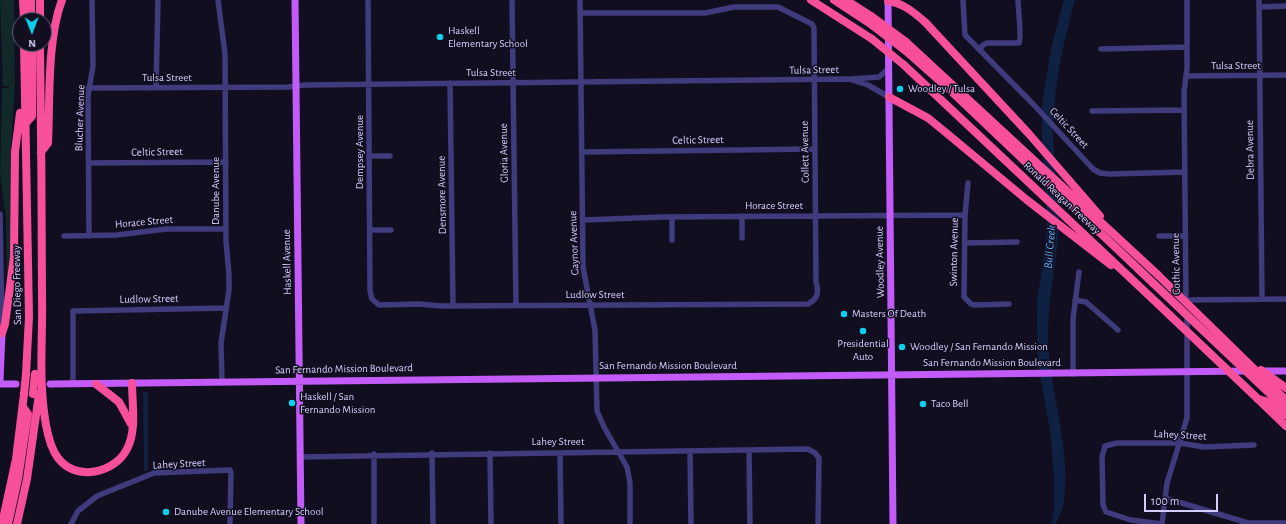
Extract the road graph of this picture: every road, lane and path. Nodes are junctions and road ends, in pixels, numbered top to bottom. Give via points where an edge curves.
1 (23, 0) edge
2 (31, 0) edge
3 (35, 0) edge
4 (40, 0) edge
5 (62, 0) edge
6 (92, 0) edge
7 (158, 0) edge
8 (218, 0) edge
9 (296, 0) edge
10 (368, 0) edge
11 (512, 0) edge
12 (580, 0) edge
13 (811, 0) edge
14 (834, 0) edge
15 (846, 0) edge
16 (963, 0) edge
17 (1018, 0) edge
18 (1187, 0) edge
19 (1259, 0) edge
20 (888, 1) edge
21 (1286, 6) edge
22 (1259, 7) junction
23 (24, 12) edge
24 (31, 12) edge
25 (35, 12) edge
26 (40, 12) edge
27 (580, 13) junction
28 (1187, 47) junction
29 (980, 49) junction
30 (1101, 49) dead end
31 (24, 52) edge
32 (32, 52) edge
33 (35, 52) edge
34 (40, 52) edge
35 (889, 68) junction
36 (1260, 75) junction
37 (1286, 75) edge
38 (1186, 76) junction
39 (849, 79) junction
40 (814, 80) junction
41 (581, 82) junction
42 (450, 83) junction
43 (513, 83) junction
44 (25, 84) junction
45 (369, 84) junction
46 (296, 87) junction
47 (88, 88) junction
48 (156, 88) junction
49 (225, 88) junction
50 (889, 97) junction
51 (1184, 110) junction
52 (1092, 111) dead end
53 (25, 124) junction
54 (815, 149) junction
55 (41, 152) junction
56 (582, 152) junction
57 (370, 156) junction
58 (390, 156) dead end
59 (1026, 158) junction
60 (226, 162) junction
61 (89, 163) junction
62 (1185, 172) junction
63 (968, 183) dead end
64 (0, 214) edge
65 (891, 215) junction
66 (965, 215) junction
67 (742, 216) junction
68 (815, 216) junction
69 (672, 217) junction
70 (583, 220) junction
71 (226, 229) junction
72 (370, 230) junction
73 (391, 230) dead end
74 (64, 236) dead end
75 (89, 236) junction
76 (1159, 236) dead end
77 (1185, 236) junction
78 (742, 238) dead end
79 (1118, 238) junction
80 (672, 240) dead end
81 (1017, 242) dead end
82 (965, 243) junction
83 (1078, 272) dead end
84 (1141, 288) junction
85 (1262, 299) junction
86 (1286, 299) edge
87 (815, 300) joint
88 (1075, 300) junction
89 (1186, 300) junction
90 (375, 302) joint
91 (1009, 304) dead end
92 (516, 305) junction
93 (591, 305) junction
94 (453, 306) junction
95 (226, 308) junction
96 (0, 311) edge
97 (1118, 330) dead end
98 (2, 333) junction
99 (1236, 352) junction
100 (1286, 371) edge
101 (1187, 372) junction
102 (38, 374) junction
103 (892, 374) junction
104 (1073, 374) junction
105 (596, 378) junction
106 (300, 381) junction
107 (0, 382) edge
108 (222, 382) junction
109 (132, 383) junction
110 (16, 384) dead end
111 (50, 384) dead end
112 (73, 384) junction
113 (96, 384) junction
114 (1286, 388) edge
115 (36, 394) junction
116 (1286, 400) edge
117 (1264, 402) junction
118 (23, 407) junction
119 (1286, 409) edge
120 (1286, 415) edge
121 (1286, 426) edge
122 (132, 428) junction
123 (1286, 432) edge
124 (1180, 443) junction
125 (1254, 446) dead end
126 (749, 450) junction
127 (690, 451) junction
128 (560, 452) junction
129 (620, 452) junction
130 (432, 453) junction
131 (490, 453) junction
132 (374, 454) junction
133 (300, 456) junction
134 (1164, 498) junction
135 (1230, 521) edge
136 (1286, 523) edge
137 (2, 524) edge
138 (8, 524) edge
139 (12, 524) edge
140 (16, 524) edge
141 (71, 524) edge
142 (230, 524) edge
143 (301, 524) edge
144 (374, 524) edge
145 (433, 524) edge
146 (491, 524) edge
147 (561, 524) edge
148 (630, 524) edge
149 (691, 524) edge
150 (750, 524) edge
151 (818, 524) edge
152 (893, 524) edge
153 (1162, 524) edge

1 - 23 highway
2 - 24 highway
3 - 25 highway
4 - 26 highway
5 - 55 highway via 53,37 48,143
6 - 47 street, Blucher Avenue via 93,66
7 - 48 street
8 - 49 street, Danube Avenue via 224,41
9 - 46 main road, Haskell Avenue
10 - 45 street, Dempsey Avenue
11 - 43 street, Gloria Avenue
12 - 27 street, Gaynor Avenue
13 - 84 highway, Ronald Reagan Freeway, bridge via 872,39 904,65
14 - 59 highway, bridge via 906,51
15 - 59 highway, Ronald Reagan Freeway, bridge via 906,42
16 - 29 street, Celtic Street via 965,35
17 - 29 street via 1021,39 1019,43 987,43
18 - 28 street, Gothic Avenue
19 - 22 street, Debra Avenue
20 - 35 main road, Woodley Avenue
20 - 79 highway via 906,7 926,22 1029,134
21 - 22 street
22 - 36 street, Debra Avenue
27 - 40 street, Collett Avenue via 705,12 734,7 778,7 809,22 814,28
27 - 41 street, Gaynor Avenue
28 - 30 street
28 - 38 street, Gothic Avenue
29 - 62 street, Celtic Street via 1090,166 1100,173
31 - 44 highway, San Diego Freeway
32 - 53 highway via 32,116
33 - 102 highway
34 - 55 highway
35 - 39 street via 878,77
35 - 50 main road, Woodley Avenue
36 - 37 street, Tulsa Street
36 - 38 street, Tulsa Street
36 - 85 street, Debra Avenue
38 - 51 street, Gothic Avenue
39 - 40 street, Tulsa Street
39 - 50 street, Tulsa Street via 868,85
40 - 41 street, Tulsa Street
40 - 54 street, Collett Avenue
41 - 43 street, Tulsa Street
41 - 56 street, Gaynor Avenue
42 - 43 street, Tulsa Street
42 - 45 street, Tulsa Street
42 - 94 street, Densmore Avenue
43 - 92 street, Gloria Avenue
44 - 53 highway, San Diego Freeway
44 - 98 highway via 15,152 14,257
45 - 46 street, Tulsa Street
45 - 57 street, Dempsey Avenue
46 - 49 street, Tulsa Street
46 - 106 main road, Haskell Avenue
47 - 48 street, Tulsa Street
47 - 61 street, Blucher Avenue
48 - 49 street, Tulsa Street
49 - 60 street, Danube Avenue
50 - 65 main road, Woodley Avenue
50 - 84 highway via 928,118 1073,237
51 - 52 street
51 - 62 street, Gothic Avenue
53 - 118 highway, San Diego Freeway, bridge via 29,317
54 - 56 street, Celtic Street
54 - 68 street, Collett Avenue
55 - 102 highway via 42,330
56 - 70 street, Gaynor Avenue
57 - 58 street
57 - 72 street, Dempsey Avenue
59 - 79 highway, Ronald Reagan Freeway
59 - 119 highway, bridge via 1078,212
60 - 61 street, Celtic Street
60 - 71 street, Danube Avenue
61 - 75 street, Blucher Avenue
62 - 77 street, Gothic Avenue
63 - 66 street, Swinton Avenue
64 - 96 street
65 - 66 street, Horace Street
65 - 68 street, Horace Street
65 - 103 main road, Woodley Avenue
66 - 82 street, Swinton Avenue
67 - 68 street, Horace Street
67 - 69 street, Horace Street
67 - 78 street
68 - 87 street, Collett Avenue via 818,292
69 - 70 street, Horace Street
69 - 80 street
70 - 93 street, Gaynor Avenue via 583,267
71 - 75 street, Horace Street via 166,229
71 - 95 street, Danube Avenue via 229,275
72 - 73 street
72 - 90 street, Dempsey Avenue via 370,296
74 - 75 street, Horace Street
76 - 77 street
77 - 89 street, Gothic Avenue
79 - 99 highway, Ronald Reagan Freeway, bridge
81 - 82 street
82 - 91 street, Swinton Avenue via 964,292 967,301 975,305
83 - 88 street
84 - 117 highway, Ronald Reagan Freeway, bridge
85 - 86 street
85 - 89 street
87 - 93 street, Ludlow Street via 808,304
88 - 97 street via 1086,302
88 - 104 street
89 - 101 street, Gothic Avenue
90 - 94 street, Ludlow Street via 384,306
92 - 93 street, Ludlow Street
92 - 94 street, Ludlow Street
93 - 105 street, Gaynor Avenue via 595,330
95 - 108 street, Danube Avenue via 221,343
95 - 112 street, Ludlow Street via 73,311
96 - 98 street
98 - 107 main road
99 - 114 highway, bridge
99 - 116 highway, Ronald Reagan Freeway, bridge
100 - 101 main road, San Fernando Mission Boulevard
101 - 104 main road, San Fernando Mission Boulevard
101 - 124 street, Gothic Avenue via 1187,418
102 - 115 highway
102 - 122 highway via 48,437 58,458 67,466 87,472 109,467 128,449
103 - 104 main road, San Fernando Mission Boulevard
103 - 105 main road, San Fernando Mission Boulevard
103 - 152 main road, Woodley Avenue
105 - 106 main road, San Fernando Mission Boulevard
105 - 129 street, Gaynor Avenue via 596,404 601,422
106 - 108 main road, San Fernando Mission Boulevard
106 - 133 main road, Haskell Avenue
107 - 110 main road
108 - 109 main road, San Fernando Mission Boulevard
109 - 113 main road, San Fernando Mission Boulevard
109 - 122 highway
111 - 112 main road, San Fernando Mission Boulevard
112 - 113 main road, San Fernando Mission Boulevard
113 - 122 highway via 119,402
115 - 139 highway
115 - 140 highway via 28,473
117 - 120 highway
117 - 121 highway, Ronald Reagan Freeway
117 - 123 highway
118 - 137 highway, San Diego Freeway via 15,466
118 - 138 highway via 28,414 27,424
124 - 125 street, Lahey Street via 1204,447
124 - 134 street, Gothic Avenue
124 - 153 street, Lahey Street via 1116,442 1105,446 1102,457 1103,505 1106,512 1131,520
126 - 127 street, Lahey Street
126 - 150 street
126 - 151 street, Lahey Street via 808,449 815,453 819,458
127 - 129 street, Lahey Street
127 - 149 street
128 - 129 street, Lahey Street
128 - 131 street, Lahey Street
128 - 147 street
129 - 148 street, Gaynor Avenue via 629,474
130 - 131 street, Lahey Street
130 - 132 street, Lahey Street
130 - 145 street
131 - 146 street
132 - 133 street, Lahey Street
132 - 144 street
133 - 143 main road, Haskell Avenue
134 - 135 street
134 - 153 street, Gothic Avenue
135 - 136 street
141 - 142 street, Lahey Street via 83,506 108,491 154,473 230,470

